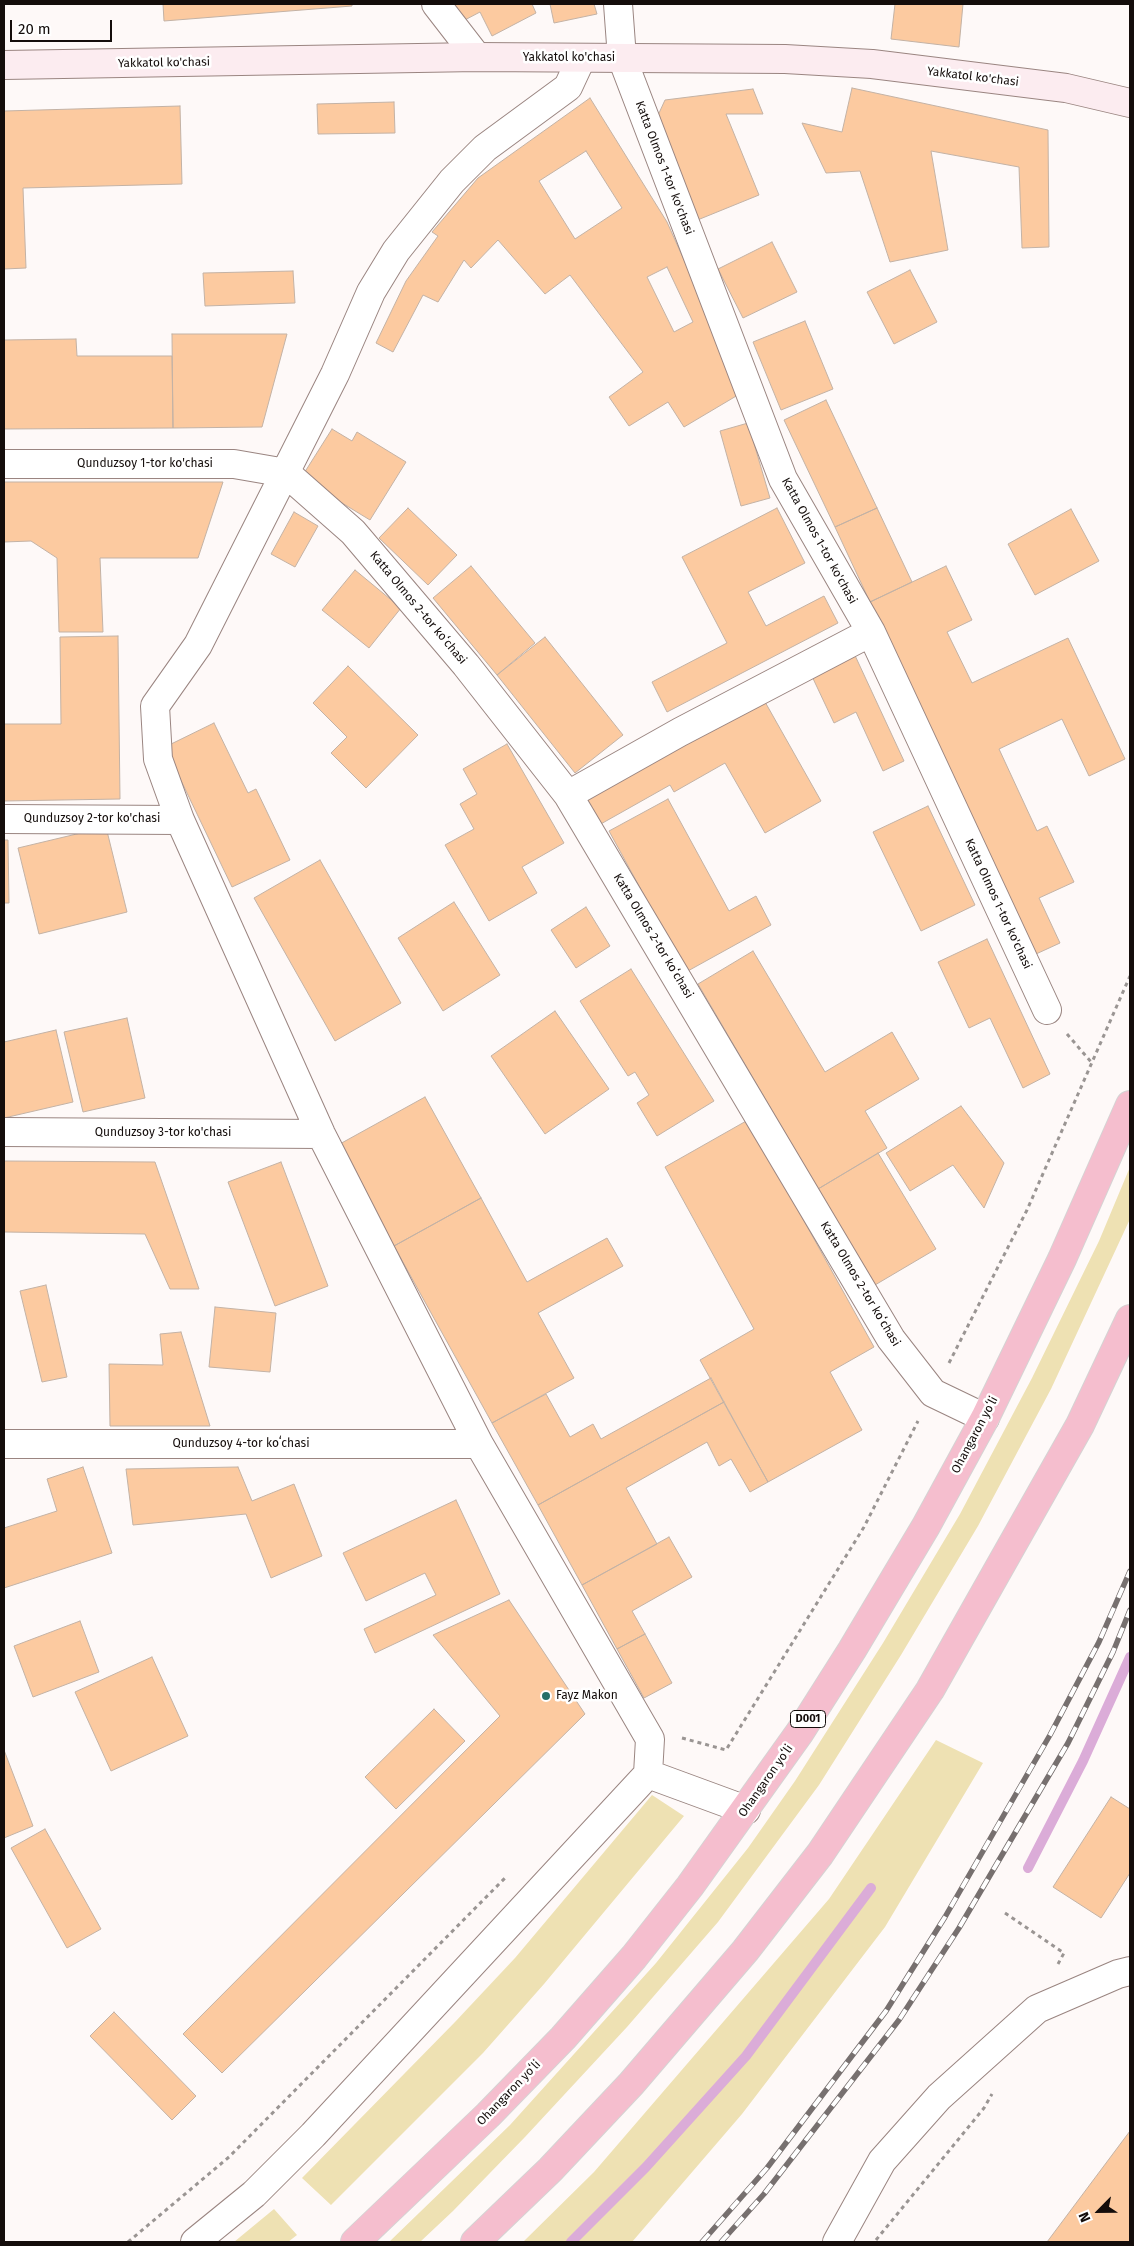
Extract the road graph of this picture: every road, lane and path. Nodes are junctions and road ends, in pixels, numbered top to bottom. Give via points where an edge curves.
1 (436, 4) edge
2 (618, 4) edge
3 (477, 57) junction
4 (622, 58) junction
5 (581, 59) junction
6 (4, 65) edge
7 (1130, 102) edge
8 (4, 464) edge
9 (286, 473) junction
10 (871, 632) junction
11 (568, 795) junction
12 (4, 819) edge
13 (180, 820) junction
14 (1130, 976) edge
15 (1047, 1010) joint
16 (1092, 1063) junction
17 (1130, 1105) edge
18 (4, 1132) edge
19 (321, 1134) junction
20 (1130, 1319) edge
21 (933, 1393) junction
22 (985, 1418) junction
23 (4, 1444) edge
24 (479, 1444) junction
25 (644, 1728) junction
26 (648, 1774) junction
27 (746, 1810) junction
28 (507, 1876) dead end
29 (1130, 1971) edge
30 (128, 2242) edge
31 (195, 2242) edge
32 (355, 2242) edge
33 (475, 2242) edge
34 (837, 2242) edge

1 - 3 street
2 - 4 street, Katta Olmos 1-tor ko'chasi
3 - 5 street, Yakkatol ko'chasi
3 - 6 street, Yakkatol ko'chasi
4 - 5 street, Yakkatol ko'chasi
4 - 7 street, Yakkatol ko'chasi via 785,59 872,64 1066,88
4 - 10 street, Katta Olmos 1-tor ko'chasi via 783,479
5 - 9 street via 568,86 485,148 452,181 396,251 371,292
8 - 9 street, Qunduzsoy 1-tor ko'chasi via 234,464
9 - 11 street, Katta Olmos 2-tor koʻchasi via 353,532 466,665
9 - 13 street via 198,645 154,706 158,759
10 - 11 street
10 - 15 street, Katta Olmos 1-tor ko'chasi
11 - 21 street, Katta Olmos 2-tor koʻchasi via 891,1339
12 - 13 street, Qunduzsoy 2-tor ko'chasi
13 - 19 street
14 - 16 path
15 - 16 path
16 - 21 path via 1028,1210
17 - 22 highway, Ohangaron yoʻli / D001 via 1062,1259
18 - 19 street, Qunduzsoy 3-tor ko'chasi
19 - 24 street
20 - 33 highway via 1075,1433 930,1690 820,1854 739,1958 643,2071 550,2170
21 - 22 street, Katta Olmos 2-tor koʻchasi
21 - 25 path via 864,1527 726,1750
22 - 27 highway, Ohangaron yoʻli / D001 via 926,1526 852,1650
23 - 24 street, Qunduzsoy 4-tor koʻchasi
24 - 25 street
25 - 26 street via 650,1739
26 - 27 street
26 - 31 street via 313,2135 254,2194
27 - 32 highway, Ohangaron yoʻli / D001 via 634,1957 563,2038
28 - 30 path via 229,2157
29 - 34 street via 1037,2009 939,2097 882,2160

